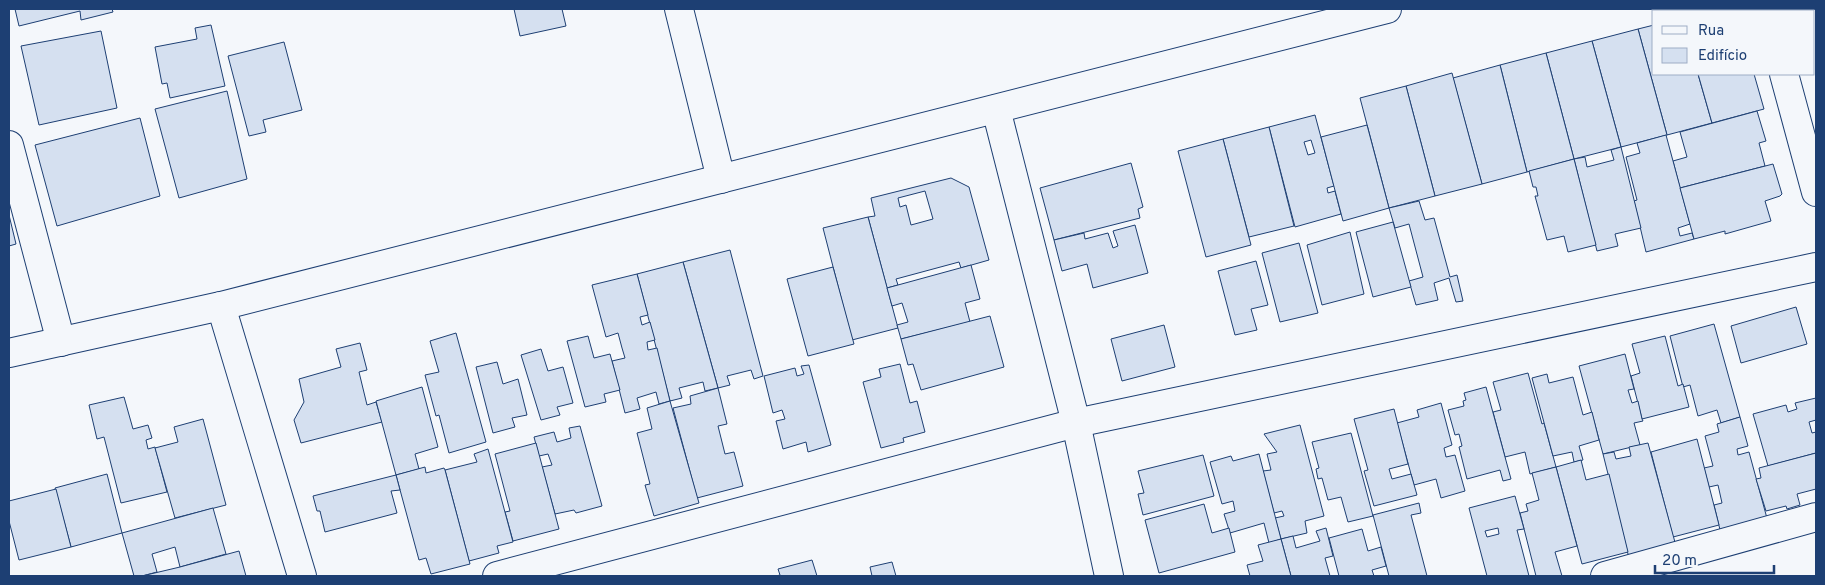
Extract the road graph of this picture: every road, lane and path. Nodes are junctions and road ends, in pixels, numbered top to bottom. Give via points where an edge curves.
1 (678, 9) edge
2 (1387, 9) edge
3 (1784, 75) edge
4 (996, 109) junction
5 (9, 145) edge
6 (721, 179) junction
7 (1816, 192) edge
8 (1816, 267) edge
9 (221, 306) junction
10 (61, 342) junction
11 (9, 353) edge
12 (1076, 423) junction
13 (1816, 517) edge
14 (302, 576) edge
15 (498, 576) edge
16 (1109, 576) edge
17 (1605, 576) edge

1 - 6 street
2 - 4 street
3 - 7 street
4 - 6 street
4 - 12 street
5 - 10 street
6 - 9 street
8 - 12 street
9 - 10 street
9 - 14 street
10 - 11 street
12 - 15 street
12 - 16 street
13 - 17 street

